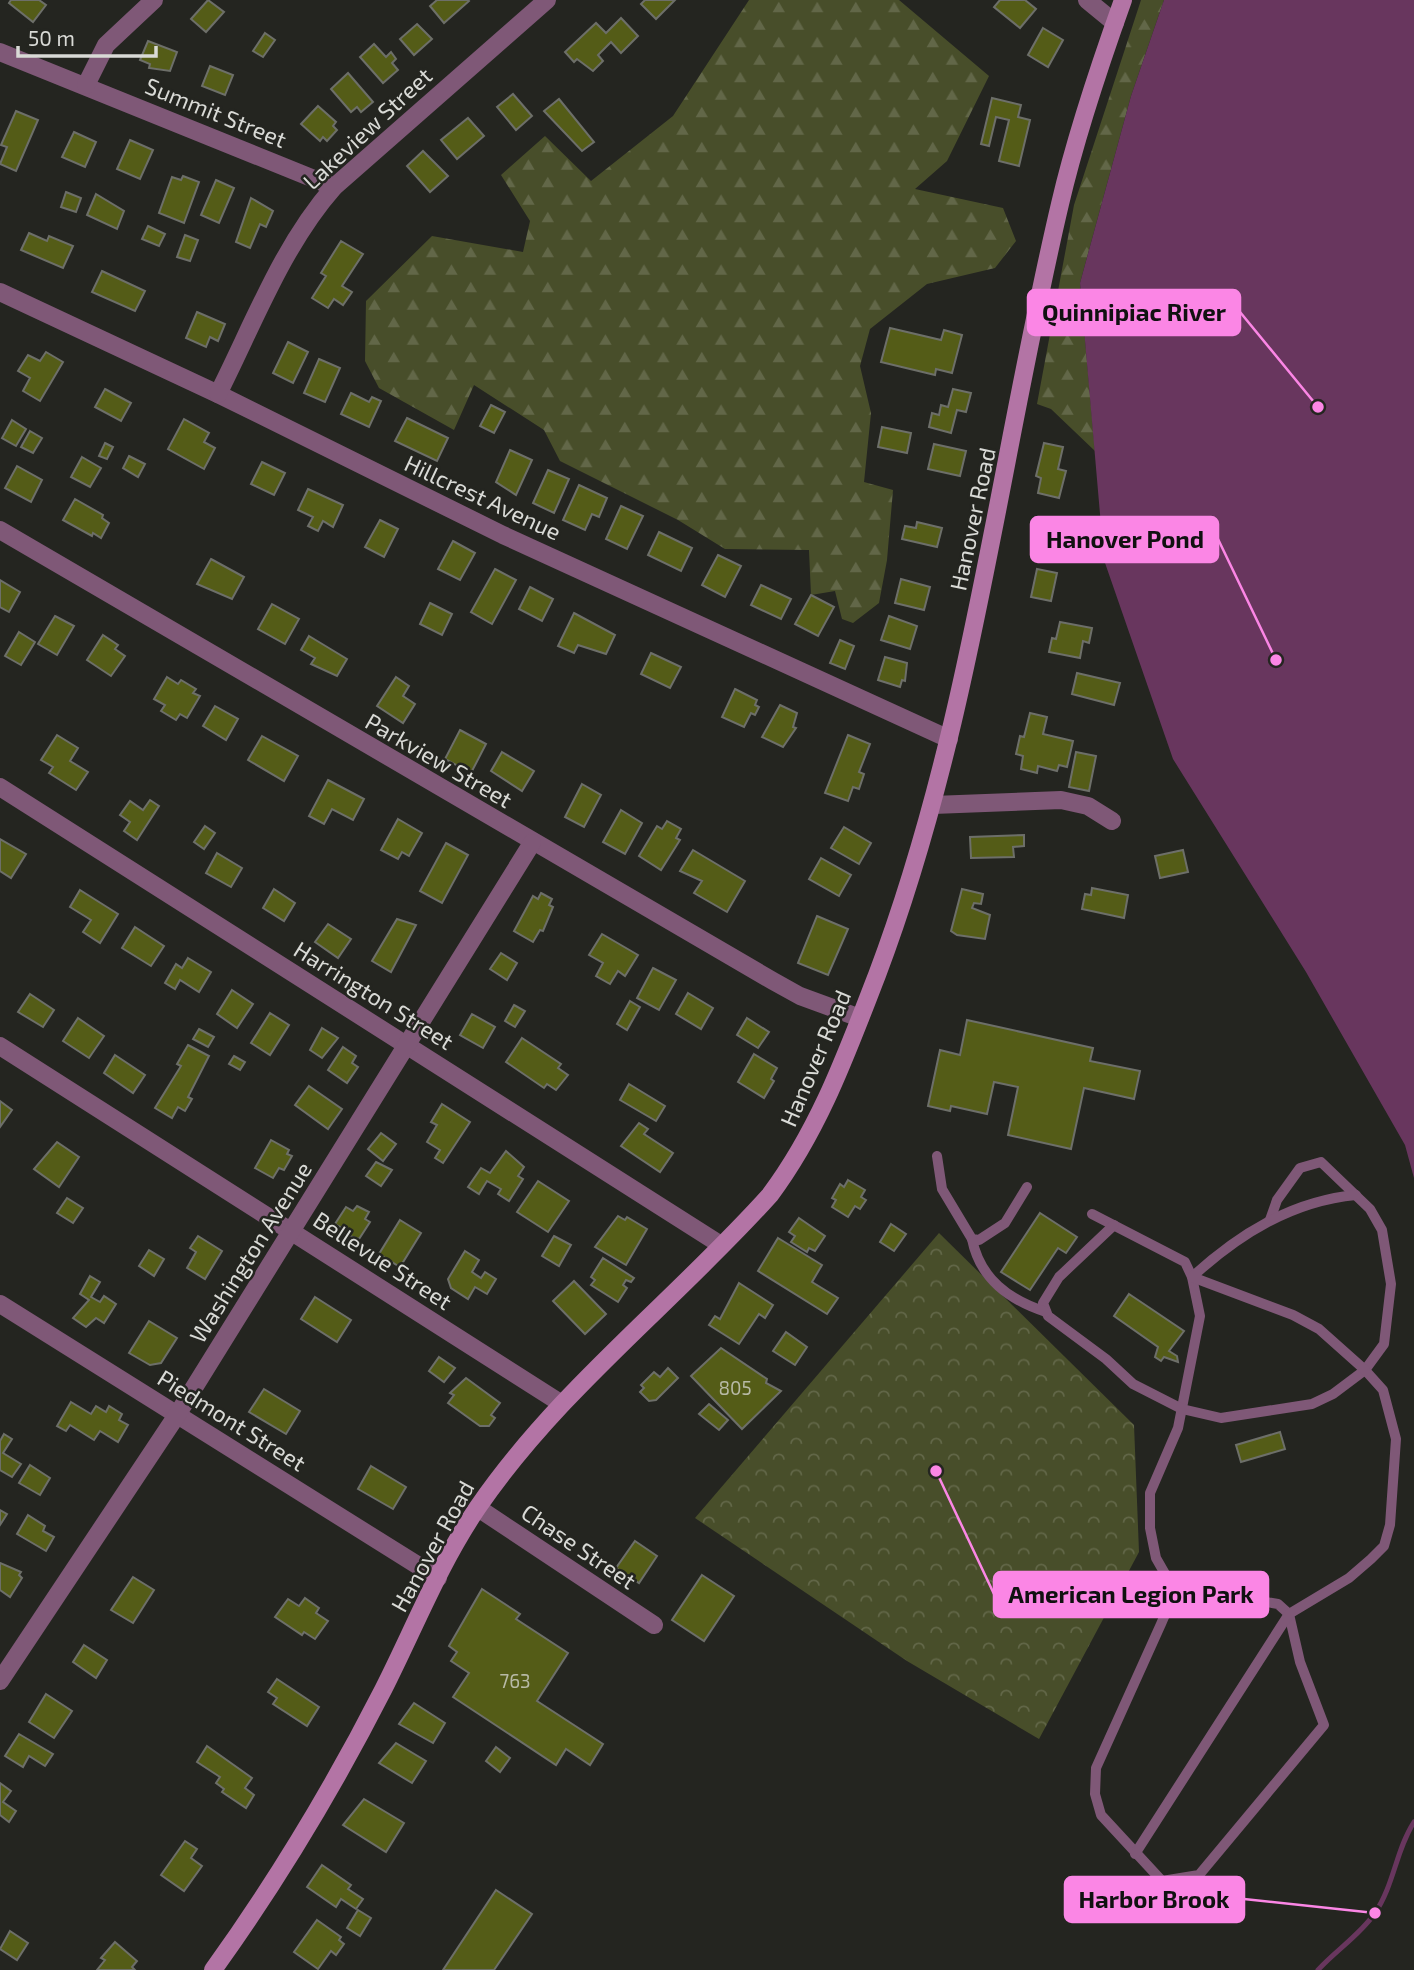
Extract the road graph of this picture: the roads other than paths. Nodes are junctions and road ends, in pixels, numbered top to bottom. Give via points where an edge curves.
1 (154, 0) edge
2 (547, 0) edge
3 (1087, 0) edge
4 (1123, 0) edge
5 (1115, 23) junction
6 (0, 52) edge
7 (86, 85) junction
8 (334, 187) junction
9 (0, 292) edge
10 (218, 394) junction
11 (0, 530) edge
12 (949, 739) junction
13 (0, 787) edge
14 (933, 805) junction
15 (1112, 821) dead end
16 (532, 843) junction
17 (860, 1018) junction
18 (406, 1044) junction
19 (0, 1046) edge
20 (937, 1156) dead end
21 (1027, 1187) dead end
22 (1356, 1195) junction
23 (1092, 1214) dead end
24 (1270, 1220) junction
25 (1114, 1225) junction
26 (292, 1231) junction
27 (972, 1238) junction
28 (721, 1245) junction
29 (1192, 1277) junction
30 (0, 1304) edge
31 (1046, 1312) junction
32 (1366, 1370) junction
33 (562, 1404) junction
34 (1182, 1409) junction
35 (177, 1415) junction
36 (478, 1508) junction
37 (438, 1578) junction
38 (1168, 1579) junction
39 (1289, 1614) junction
40 (654, 1625) dead end
41 (0, 1681) edge
42 (1135, 1854) junction
43 (213, 1970) edge

1 - 7 street via 106,45
2 - 8 street, Lakeview Street
3 - 5 street
4 - 5 main road, Hanover Road
5 - 12 main road, Hanover Road via 1060,202
6 - 7 street, Summit Street
7 - 8 street, Summit Street
8 - 10 street, Lakeview Street via 298,235
9 - 10 street, Hillcrest Avenue
10 - 12 street, Hillcrest Avenue via 491,530
11 - 16 street, Parkview Street
12 - 14 main road, Hanover Road
13 - 18 street, Harrington Street
14 - 15 street via 1061,800 1088,806
14 - 17 main road, Hanover Road
16 - 17 street, Parkview Street via 800,996
16 - 18 street, Washington Avenue
17 - 28 main road, Hanover Road via 826,1103 793,1164
18 - 26 street, Washington Avenue
18 - 28 street, Harrington Street
19 - 26 street, Bellevue Street
20 - 27 lane via 942,1189
21 - 27 lane via 1005,1223 979,1240
22 - 24 lane via 1324,1198
22 - 24 lane via 1321,1162 1300,1168 1277,1200
22 - 32 lane via 1382,1230 1391,1284 1384,1344
23 - 25 lane
24 - 29 lane via 1240,1237
25 - 29 lane via 1185,1262
25 - 31 lane via 1059,1277 1043,1303
26 - 33 street, Bellevue Street
26 - 35 street, Washington Avenue
27 - 31 lane via 976,1256 999,1287 1017,1303
28 - 33 main road, Hanover Road
29 - 32 lane via 1293,1315 1319,1329
29 - 34 lane via 1200,1316
30 - 35 street, Piedmont Street
31 - 34 lane via 1133,1384
32 - 34 lane via 1312,1405 1221,1418
32 - 39 lane via 1383,1390 1396,1439 1390,1525 1384,1546 1349,1578
33 - 36 main road, Hanover Road
34 - 38 lane via 1150,1493 1154,1548
35 - 37 street, Piedmont Street
35 - 41 street, Washington Avenue
36 - 37 main road, Hanover Road
36 - 40 street, Chase Street
37 - 43 main road, Hanover Road via 344,1765 296,1847
38 - 39 lane via 1278,1604
38 - 42 lane via 1167,1609 1096,1768 1095,1794 1101,1815
39 - 42 lane
39 - 42 lane via 1300,1662 1324,1725 1199,1875 1162,1881

